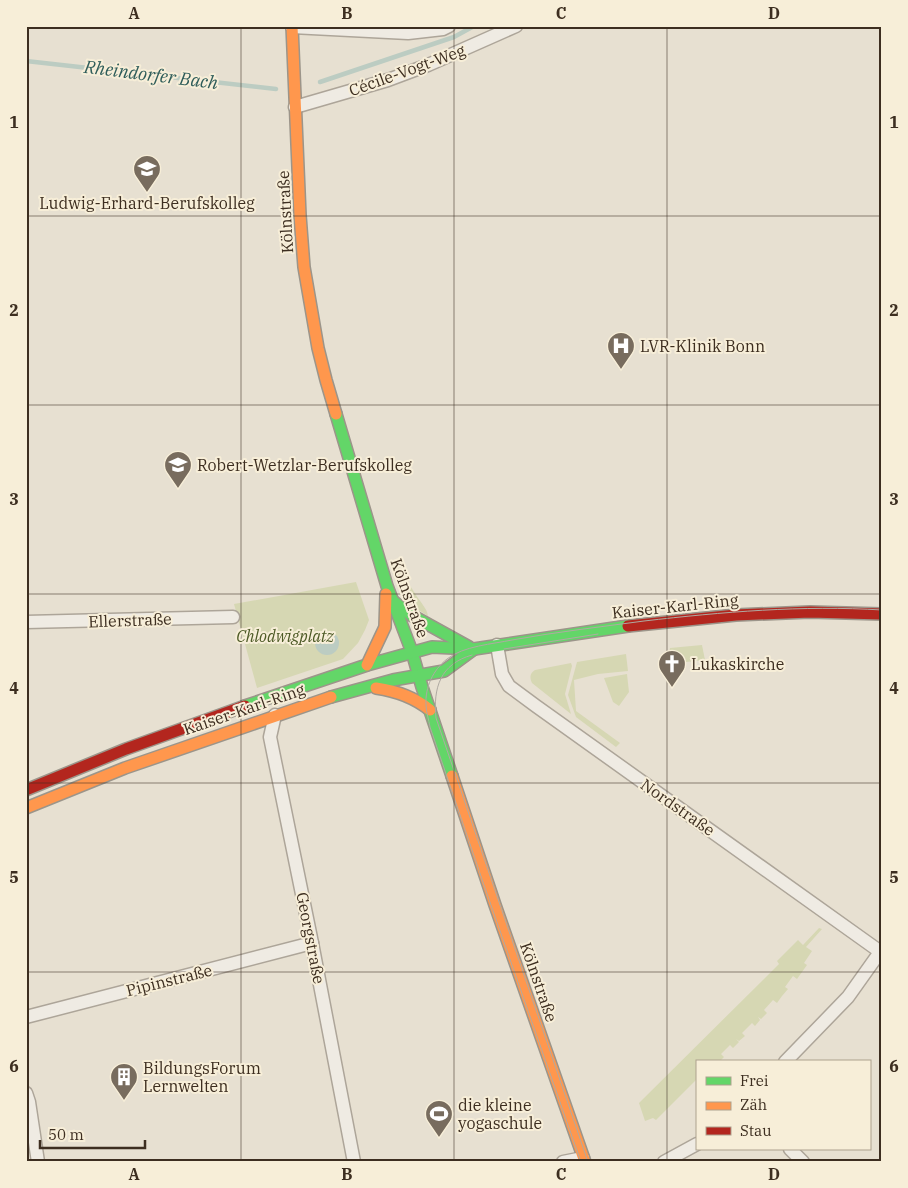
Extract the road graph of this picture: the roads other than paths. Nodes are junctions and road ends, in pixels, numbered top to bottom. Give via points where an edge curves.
1 (449, 26) edge
2 (516, 26) edge
3 (292, 27) edge
4 (296, 107) junction
5 (387, 586) junction
6 (392, 601) junction
7 (882, 614) edge
8 (233, 617) dead end
9 (26, 622) edge
10 (497, 645) junction
11 (432, 647) junction
12 (474, 650) junction
13 (412, 653) junction
14 (367, 665) junction
15 (418, 675) junction
16 (393, 680) junction
17 (366, 687) junction
18 (430, 710) junction
19 (275, 715) junction
20 (26, 790) edge
21 (26, 808) edge
22 (312, 943) junction
23 (881, 953) edge
24 (26, 1017) edge
25 (787, 1060) edge
26 (26, 1093) edge
27 (696, 1145) edge
28 (791, 1150) edge
29 (584, 1160) edge
30 (38, 1162) edge
31 (354, 1162) edge
32 (563, 1162) edge
33 (664, 1162) edge
34 (803, 1162) edge

1 - 3 street via 408,33
2 - 4 street, Cécile-Vogt-Weg via 388,80
3 - 4 main road, Kölnstraße
4 - 5 main road, Kölnstraße via 304,267 311,311 326,380
5 - 6 main road, Kölnstraße
5 - 14 main road via 385,627
6 - 12 main road
6 - 13 main road, Kölnstraße
7 - 10 main road, Kaiser-Karl-Ring via 810,612 727,616 626,626
8 - 9 street, Ellerstraße
10 - 12 main road, Kaiser-Karl-Ring
10 - 23 street, Nordstraße via 502,674 510,686
11 - 12 main road, Kaiser-Karl-Ring
11 - 13 main road, Kaiser-Karl-Ring
11 - 15 main road via 418,660
12 - 15 main road, Kaiser-Karl-Ring via 444,671
13 - 14 main road, Kaiser-Karl-Ring
13 - 15 main road, Kölnstraße
13 - 16 main road via 410,667
14 - 20 main road, Kaiser-Karl-Ring via 126,749
15 - 16 main road, Kaiser-Karl-Ring
15 - 18 main road, Kölnstraße
16 - 17 main road, Kaiser-Karl-Ring
17 - 18 main road via 406,694
17 - 19 main road, Kaiser-Karl-Ring
18 - 29 main road, Kölnstraße
19 - 21 main road, Kaiser-Karl-Ring via 125,768
19 - 22 street, Georgstraße via 270,737
22 - 24 street, Pipinstraße
22 - 31 street, Georgstraße
23 - 25 street via 848,997
26 - 30 street
27 - 33 street
28 - 34 street
29 - 32 street

